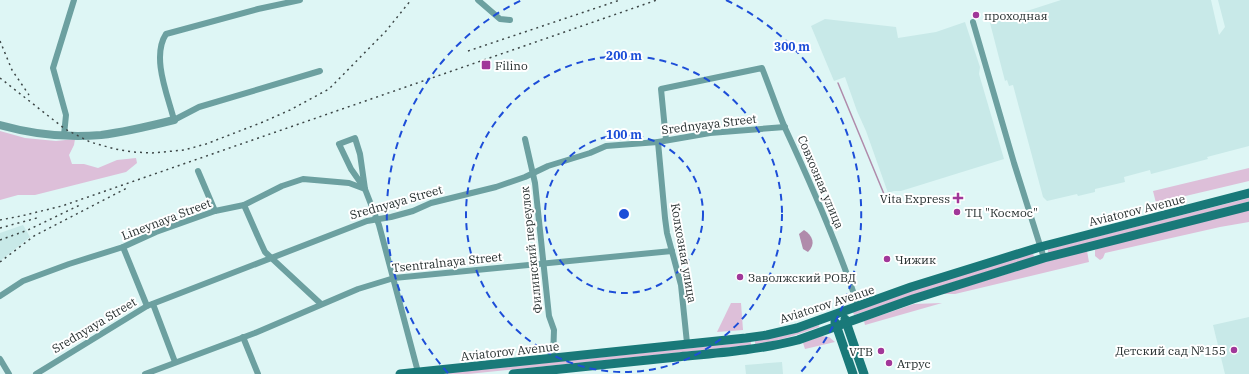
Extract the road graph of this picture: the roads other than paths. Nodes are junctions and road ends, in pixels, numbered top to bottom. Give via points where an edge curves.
1 (74, 0) edge
2 (300, 0) edge
3 (478, 0) edge
4 (510, 20) dead end
5 (973, 22) dead end
6 (320, 71) dead end
7 (174, 120) junction
8 (0, 125) edge
9 (785, 127) junction
10 (64, 135) junction
11 (525, 139) dead end
12 (666, 140) junction
13 (658, 142) junction
14 (198, 171) dead end
15 (534, 173) junction
16 (366, 189) junction
17 (1249, 194) edge
18 (244, 205) junction
19 (1249, 206) edge
20 (215, 211) junction
21 (377, 219) junction
22 (123, 247) junction
23 (1040, 247) junction
24 (672, 251) junction
25 (271, 258) junction
26 (1044, 258) junction
27 (544, 264) junction
28 (394, 278) junction
29 (0, 296) edge
30 (321, 304) junction
31 (150, 305) junction
32 (858, 306) junction
33 (843, 312) junction
34 (833, 315) junction
35 (846, 323) junction
36 (837, 326) junction
37 (244, 337) junction
38 (687, 344) junction
39 (553, 358) junction
40 (0, 360) edge
41 (175, 362) junction
42 (418, 372) junction
43 (444, 372) edge
44 (9, 374) edge
45 (36, 374) edge
46 (145, 374) edge
47 (258, 374) edge
48 (400, 374) edge
49 (513, 374) edge
50 (854, 374) edge
51 (864, 374) edge

1 - 10 street via 53,68 66,115
2 - 7 street via 166,34 161,46 160,65
3 - 4 street via 500,19
5 - 23 street
6 - 7 street via 199,107
7 - 10 street via 110,134
8 - 10 street
9 - 12 street, Srednyaya Street via 710,133
9 - 12 street, Совхозная улица via 762,68 661,89
9 - 32 street, Совхозная улица via 842,258
11 - 15 street, Филинский переулок
12 - 13 street, Srednyaya Street
13 - 15 street, Srednyaya Street via 606,146
13 - 24 street, Колхозная улица via 665,218
14 - 20 street
15 - 21 street, Srednyaya Street via 496,187
15 - 27 street, Филинский переулок
16 - 16 street via 355,138 339,144 351,169
16 - 18 street, Lineynaya Street via 349,183 303,179 282,186
16 - 21 street
17 - 23 main road, Aviatorov Avenue
18 - 20 street, Lineynaya Street
18 - 25 street via 259,239
19 - 26 main road, Aviatorov Avenue
20 - 22 street, Lineynaya Street
21 - 25 street, Srednyaya Street via 352,226
21 - 28 street
22 - 29 street, Lineynaya Street via 23,281
22 - 31 street
23 - 26 street
23 - 32 main road, Aviatorov Avenue
24 - 27 street, Tsentralnaya Street
24 - 38 street, Колхозная улица via 681,285
25 - 30 street
25 - 31 street, Srednyaya Street
26 - 35 main road, Aviatorov Avenue
27 - 28 street, Tsentralnaya Street
27 - 39 street, Филинский переулок via 549,316 554,330
28 - 30 street, Tsentralnaya Street
28 - 42 street
30 - 37 street, Tsentralnaya Street
31 - 41 street
31 - 45 street, Srednyaya Street
32 - 33 main road, Aviatorov Avenue
33 - 34 main road, Aviatorov Avenue
33 - 35 main road
34 - 36 main road
34 - 38 main road, Aviatorov Avenue via 797,328 767,335
35 - 36 main road, Aviatorov Avenue
35 - 51 main road
36 - 49 main road, Aviatorov Avenue via 769,347
36 - 50 main road
37 - 41 street, Tsentralnaya Street
37 - 47 street
38 - 39 main road, Aviatorov Avenue
39 - 43 main road, Aviatorov Avenue
40 - 44 street
41 - 46 street, Tsentralnaya Street
42 - 43 main road, Aviatorov Avenue
42 - 48 main road, Aviatorov Avenue

